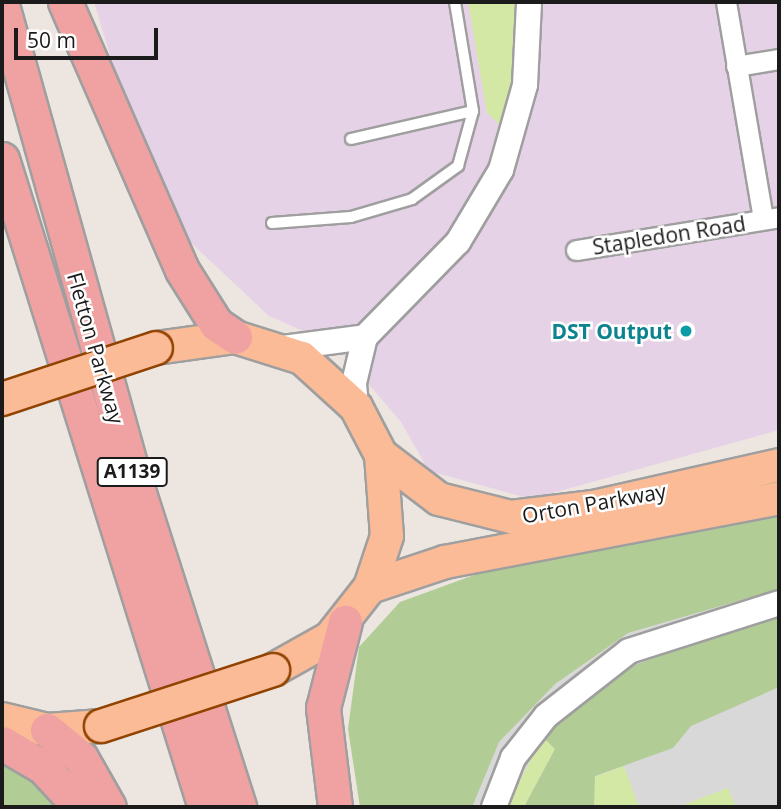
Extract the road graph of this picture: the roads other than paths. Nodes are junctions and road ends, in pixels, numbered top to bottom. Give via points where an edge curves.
1 (65, 2) edge
2 (455, 2) edge
3 (529, 2) edge
4 (726, 2) edge
5 (2, 5) edge
6 (779, 59) edge
7 (737, 66) junction
8 (473, 111) junction
9 (351, 139) dead end
10 (2, 159) edge
11 (771, 218) edge
12 (272, 223) dead end
13 (576, 250) dead end
14 (235, 337) junction
15 (365, 337) junction
16 (280, 348) junction
17 (2, 398) edge
18 (356, 407) junction
19 (381, 455) junction
20 (779, 465) edge
21 (779, 498) edge
22 (370, 587) junction
23 (779, 603) edge
24 (345, 622) junction
25 (2, 719) edge
26 (47, 730) junction
27 (2, 743) edge
28 (80, 807) edge
29 (109, 807) edge
30 (205, 807) edge
31 (239, 807) edge
32 (335, 807) edge
33 (494, 807) edge

1 - 14 highway via 181,270 216,324
2 - 8 lane
3 - 15 street via 525,85 500,170 458,242
4 - 7 street, Stapledon Road
5 - 31 highway, Fletton Parkway / A1139 via 128,458
6 - 7 street
7 - 11 street, Stapledon Road
8 - 9 lane
8 - 12 lane via 458,166 412,199 351,217
10 - 30 highway, Fletton Parkway / A1139
11 - 13 street, Stapledon Road
14 - 16 main road
14 - 17 main road, bridge via 156,348
15 - 16 street
15 - 18 street via 354,383
16 - 18 main road via 322,372
18 - 19 main road
19 - 20 main road, Orton Parkway via 439,499 511,517 593,507
19 - 22 main road via 387,536
21 - 22 main road, Orton Parkway via 445,562
22 - 24 main road
23 - 33 street via 629,651 545,716 513,758
24 - 26 main road, bridge via 312,651 273,670 102,726
24 - 32 highway via 323,708
25 - 26 main road
26 - 29 highway via 81,758
27 - 28 highway via 43,767

